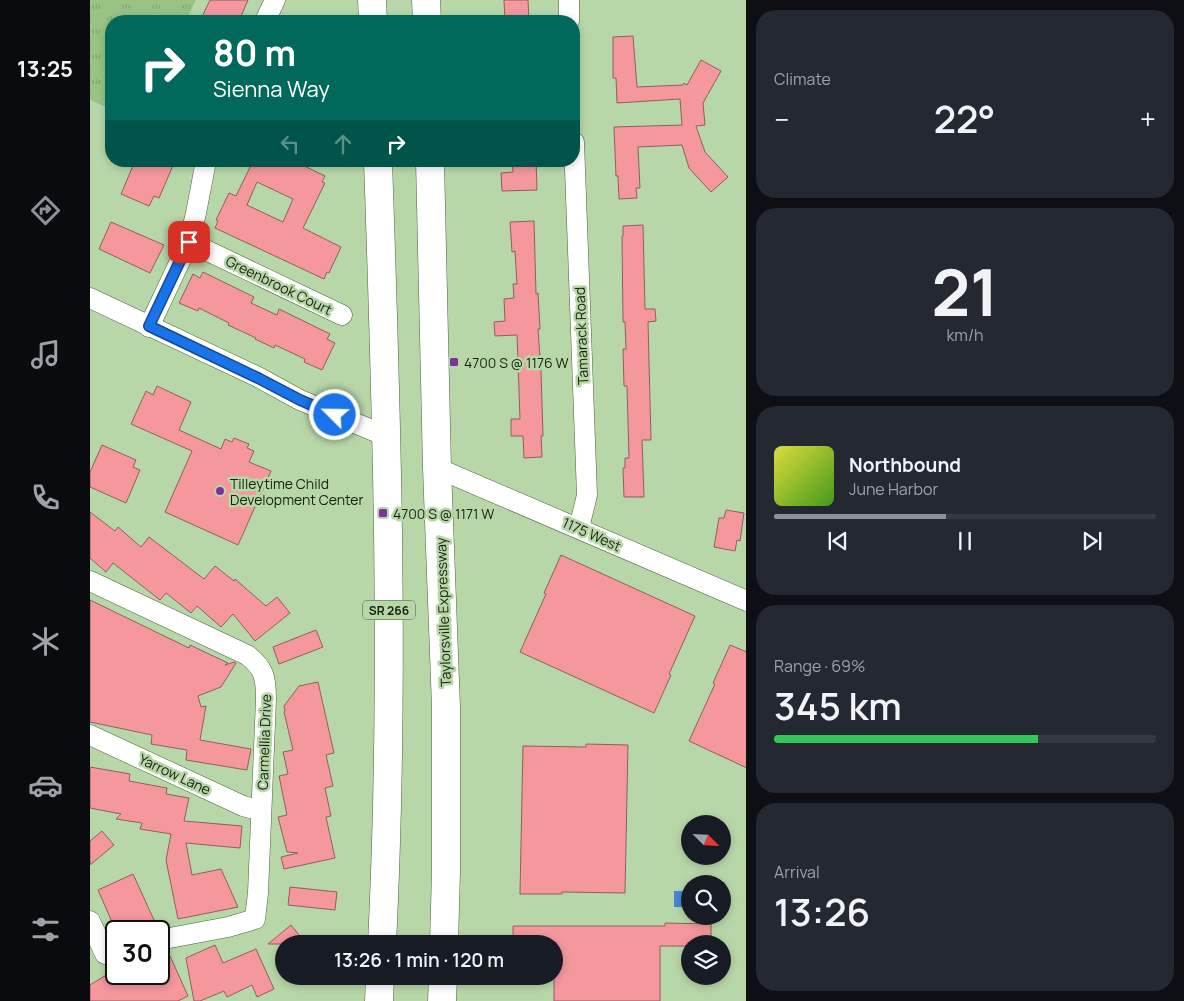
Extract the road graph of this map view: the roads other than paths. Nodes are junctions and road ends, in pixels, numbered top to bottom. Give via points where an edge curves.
1 (274, 0) edge
2 (372, 0) edge
3 (426, 0) edge
4 (568, 0) edge
5 (268, 15) edge
6 (373, 15) edge
7 (427, 15) edge
8 (569, 15) edge
9 (205, 167) edge
10 (378, 167) edge
11 (430, 167) edge
12 (575, 167) edge
13 (189, 242) junction
14 (90, 298) edge
15 (342, 315) dead end
16 (149, 326) junction
17 (386, 436) junction
18 (437, 468) junction
19 (579, 528) junction
20 (90, 581) edge
21 (746, 602) edge
22 (90, 735) edge
23 (261, 811) junction
24 (90, 921) edge
25 (382, 935) edge
26 (444, 935) edge
27 (170, 938) edge
28 (104, 955) edge
29 (380, 985) edge
30 (443, 985) edge
31 (379, 1001) edge
32 (442, 1001) edge

1 - 5 street
2 - 6 main road
3 - 7 main road
4 - 8 street
9 - 13 street
10 - 17 main road, SR 266
11 - 18 main road, Taylorsville Expressway
12 - 19 street, Tamarack Road via 587,495
13 - 15 street, Greenbrook Court
13 - 16 street
14 - 16 street
16 - 17 street via 300,400
17 - 25 main road, SR 266 via 389,682
18 - 19 street, 1175 West
18 - 26 main road, Taylorsville Expressway via 446,707
19 - 21 street, 1175 West
20 - 23 street, Carmellia Drive via 225,643 258,663 266,687
22 - 23 street, Yarrow Lane via 243,806
23 - 27 street, Carmellia Drive via 255,919
24 - 28 street
29 - 31 main road
30 - 32 main road

